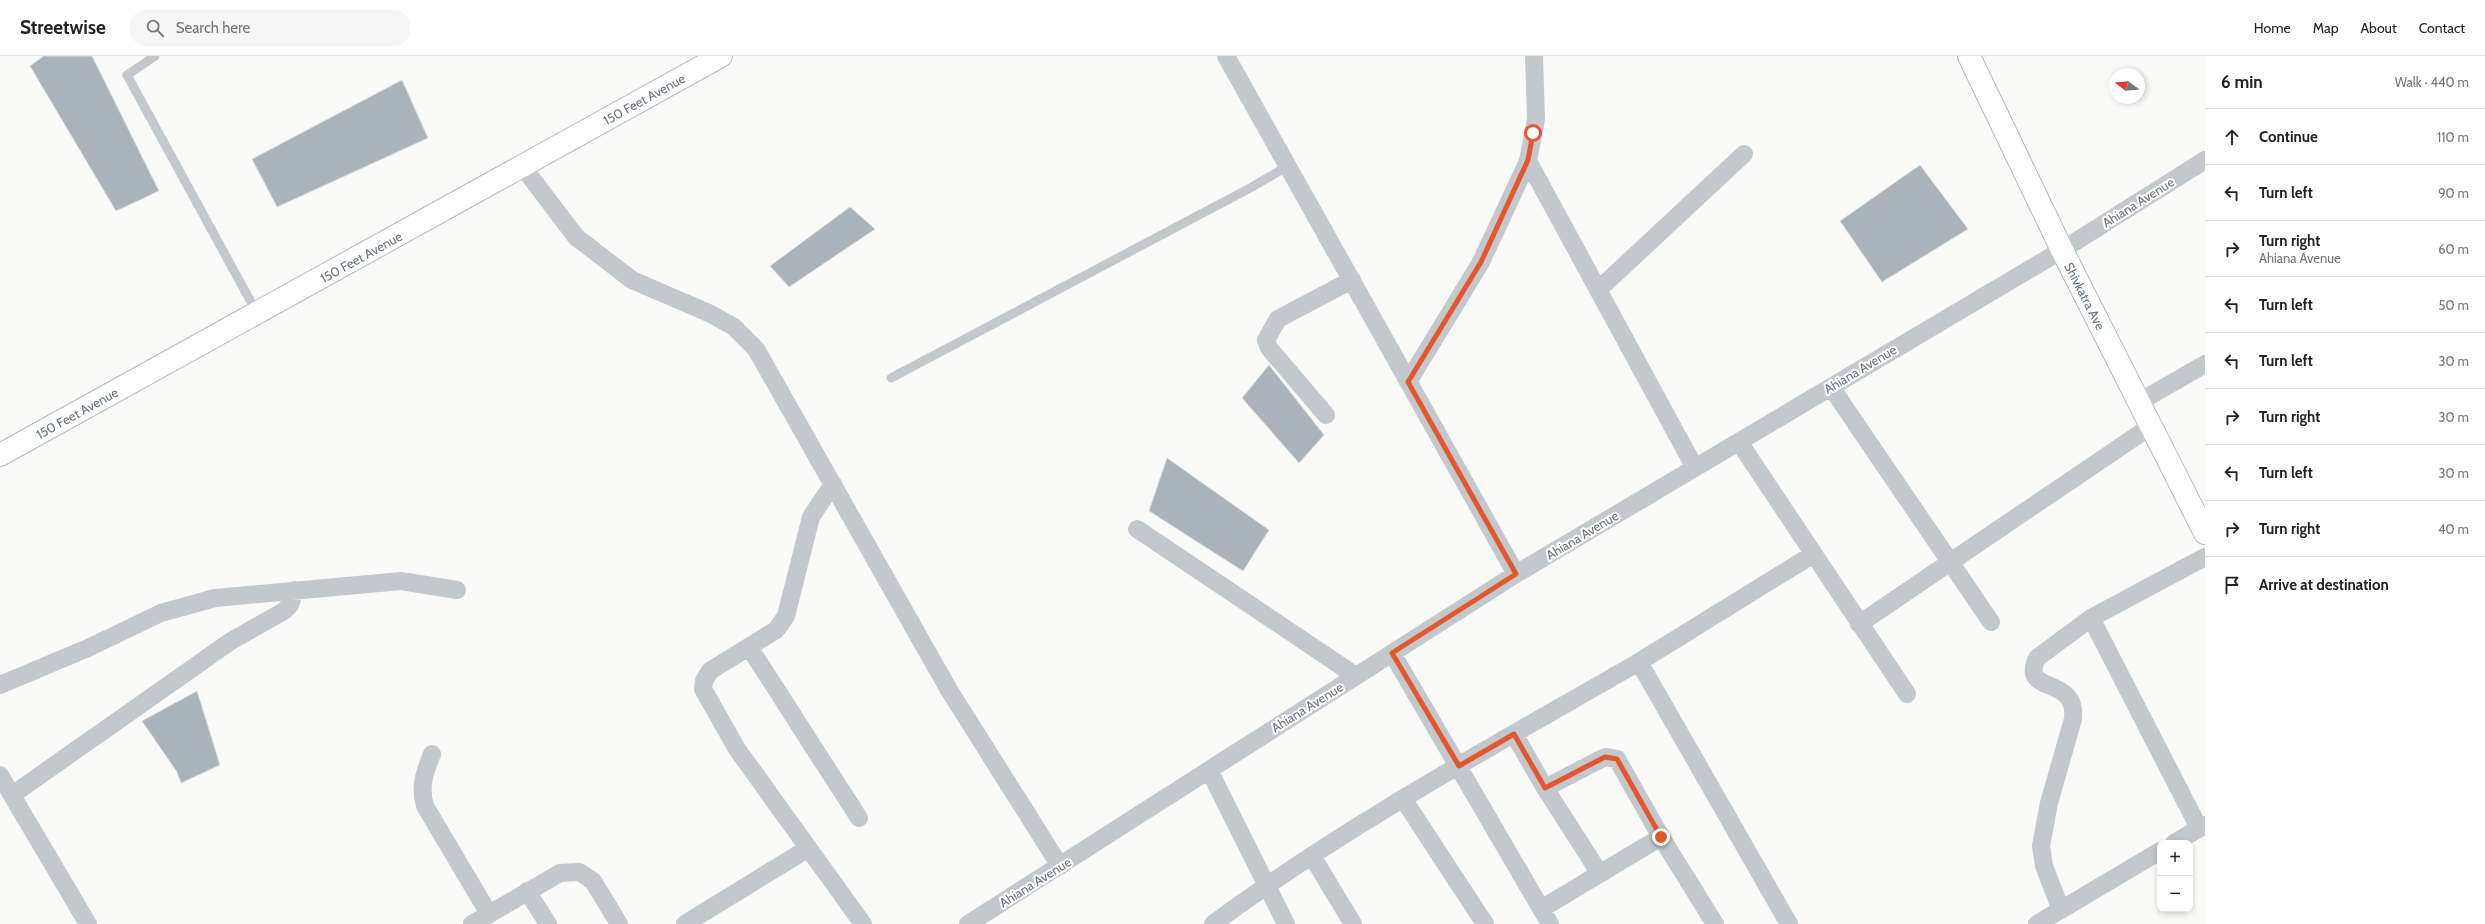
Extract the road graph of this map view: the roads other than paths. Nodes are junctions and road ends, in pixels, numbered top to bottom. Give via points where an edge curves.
1 (155, 56) edge
2 (721, 56) edge
3 (1226, 56) edge
4 (1534, 56) edge
5 (1968, 56) edge
6 (1744, 154) dead end
7 (1528, 160) junction
8 (2205, 160) edge
9 (1288, 166) junction
10 (522, 167) junction
11 (2062, 250) junction
12 (1352, 280) junction
13 (1598, 290) junction
14 (257, 314) junction
15 (2205, 364) edge
16 (890, 378) dead end
17 (1408, 382) junction
18 (1831, 387) junction
19 (2139, 402) junction
20 (1326, 415) dead end
21 (2151, 426) junction
22 (1738, 442) junction
23 (0, 455) edge
24 (1694, 468) junction
25 (833, 484) junction
26 (1137, 529) dead end
27 (2205, 533) edge
28 (1812, 555) junction
29 (2205, 557) edge
30 (1951, 562) junction
31 (1516, 574) junction
32 (295, 590) junction
33 (457, 590) dead end
34 (2091, 618) junction
35 (1992, 622) dead end
36 (1859, 624) junction
37 (749, 647) junction
38 (1392, 653) junction
39 (1639, 662) junction
40 (1356, 676) junction
41 (0, 685) edge
42 (1907, 694) dead end
43 (1514, 734) junction
44 (432, 754) dead end
45 (1459, 766) junction
46 (1209, 770) junction
47 (0, 775) edge
48 (1545, 788) junction
49 (12, 795) junction
50 (1404, 800) junction
51 (859, 818) dead end
52 (2202, 827) edge
53 (1661, 837) junction
54 (2179, 840) edge
55 (808, 849) junction
56 (2157, 853) edge
57 (1312, 856) junction
58 (1060, 866) junction
59 (1600, 874) junction
60 (1268, 884) junction
61 (527, 891) junction
62 (489, 914) junction
63 (1545, 917) edge
64 (2051, 918) edge
65 (88, 924) edge
66 (472, 924) edge
67 (548, 924) edge
68 (619, 924) edge
69 (685, 924) edge
70 (863, 924) edge
71 (968, 924) edge
72 (1213, 924) edge
73 (1286, 924) edge
74 (1353, 924) edge
75 (1485, 924) edge
76 (1715, 924) edge
77 (1789, 924) edge

1 - 14 lane via 127,75
2 - 10 street, 150 Feet Avenue
3 - 9 street
4 - 7 street via 1536,119
5 - 11 street, Shivkatra Ave
6 - 13 street
7 - 13 street
7 - 17 street via 1481,262
8 - 11 street, Ahiana Avenue
9 - 12 street
9 - 16 lane
10 - 14 street, 150 Feet Avenue
10 - 25 street via 576,237 632,280 711,314 734,327 756,349
11 - 18 street, Ahiana Avenue
11 - 19 street, Shivkatra Ave
12 - 17 street
12 - 20 street via 1278,319 1266,340 1269,348
13 - 24 street
14 - 23 street, 150 Feet Avenue
15 - 19 street
17 - 31 street
18 - 22 street, Ahiana Avenue
18 - 30 street
19 - 21 street, Shivkatra Ave
21 - 27 street, Shivkatra Ave
21 - 30 street
22 - 24 street, Ahiana Avenue
22 - 28 street
24 - 31 street, Ahiana Avenue
25 - 37 street via 811,517 786,616 776,630
25 - 58 street via 949,690
26 - 40 street
28 - 36 street
28 - 39 street
29 - 34 street
30 - 35 street
30 - 36 street
31 - 38 street, Ahiana Avenue
32 - 33 street via 401,581
32 - 41 street via 216,598 160,613 88,648
32 - 49 street via 290,605 284,611 232,641
34 - 52 street
34 - 64 street via 2037,658 2033,666 2034,674 2039,681 2065,692 2071,698 2074,709 2049,803 2041,846
36 - 42 street
37 - 51 street
37 - 55 street via 710,671 703,689 737,749
38 - 40 street, Ahiana Avenue
38 - 45 street
39 - 43 street
39 - 77 street
40 - 46 street, Ahiana Avenue
43 - 45 street
43 - 48 street
44 - 62 street via 424,774 421,792 425,806
45 - 50 street
45 - 63 street
46 - 58 street, Ahiana Avenue
46 - 60 street
47 - 49 street
48 - 53 street via 1605,757 1613,757 1617,759
48 - 59 street
49 - 65 street
50 - 57 street
50 - 75 street
52 - 54 street
53 - 59 street
53 - 76 street
55 - 69 street
55 - 70 street
56 - 64 street
57 - 60 street
57 - 74 street
58 - 71 street, Ahiana Avenue
59 - 63 street
60 - 72 street
60 - 73 street
61 - 62 street
61 - 67 street
61 - 68 street via 560,873 579,872 593,881
62 - 66 street

